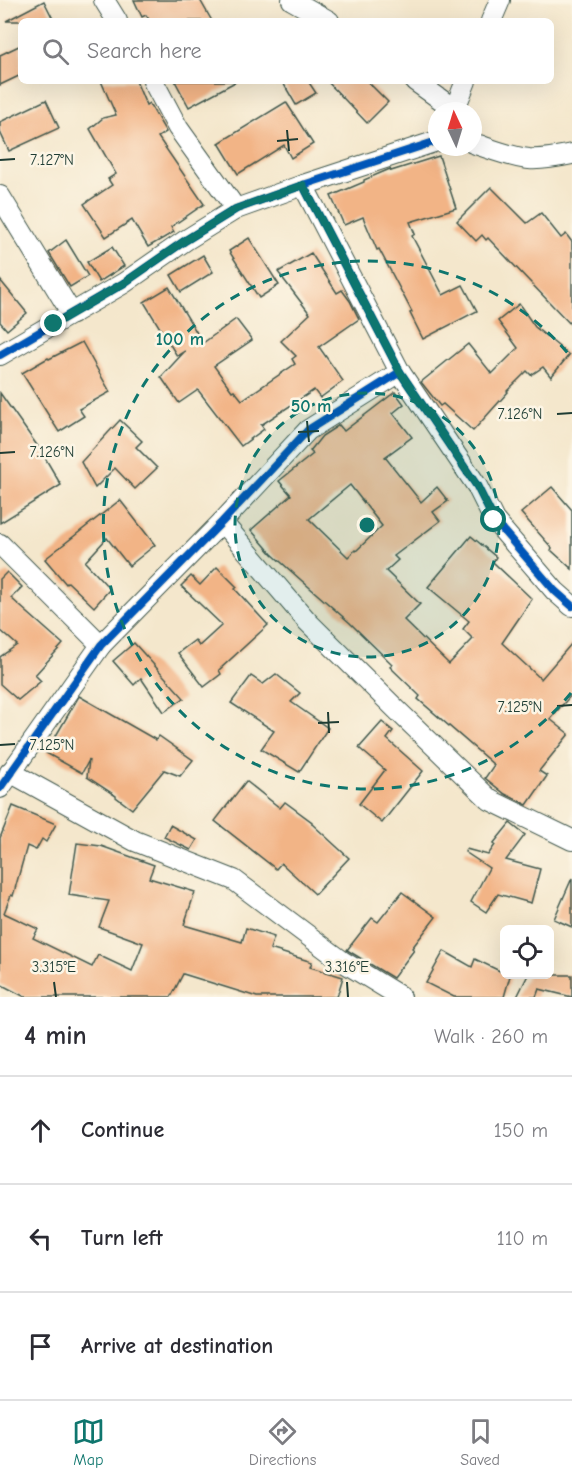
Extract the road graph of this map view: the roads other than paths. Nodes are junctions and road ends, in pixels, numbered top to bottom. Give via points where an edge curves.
1 (104, 0) edge
2 (292, 0) edge
3 (500, 0) edge
4 (115, 18) edge
5 (324, 18) edge
6 (492, 18) edge
7 (155, 84) edge
8 (419, 84) edge
9 (465, 84) edge
10 (443, 102) edge
11 (457, 102) edge
12 (428, 144) edge
13 (482, 146) edge
14 (572, 154) edge
15 (303, 185) junction
16 (0, 196) edge
17 (236, 209) junction
18 (72, 314) junction
19 (0, 355) edge
20 (400, 372) junction
21 (222, 522) junction
22 (0, 544) edge
23 (572, 606) edge
24 (101, 645) junction
25 (5, 780) edge
26 (572, 840) edge
27 (400, 997) edge

1 - 4 street
2 - 5 street
3 - 6 street
7 - 17 street via 178,128
8 - 10 street
9 - 11 street
12 - 15 street
13 - 14 street via 528,159
15 - 17 street
15 - 20 street
16 - 18 street
17 - 18 street
18 - 19 street
20 - 21 street via 308,430
20 - 23 street via 477,486 494,520
21 - 24 street
21 - 26 street via 308,622 490,800
22 - 24 street
24 - 25 street
25 - 27 street via 135,841 234,880 342,961

